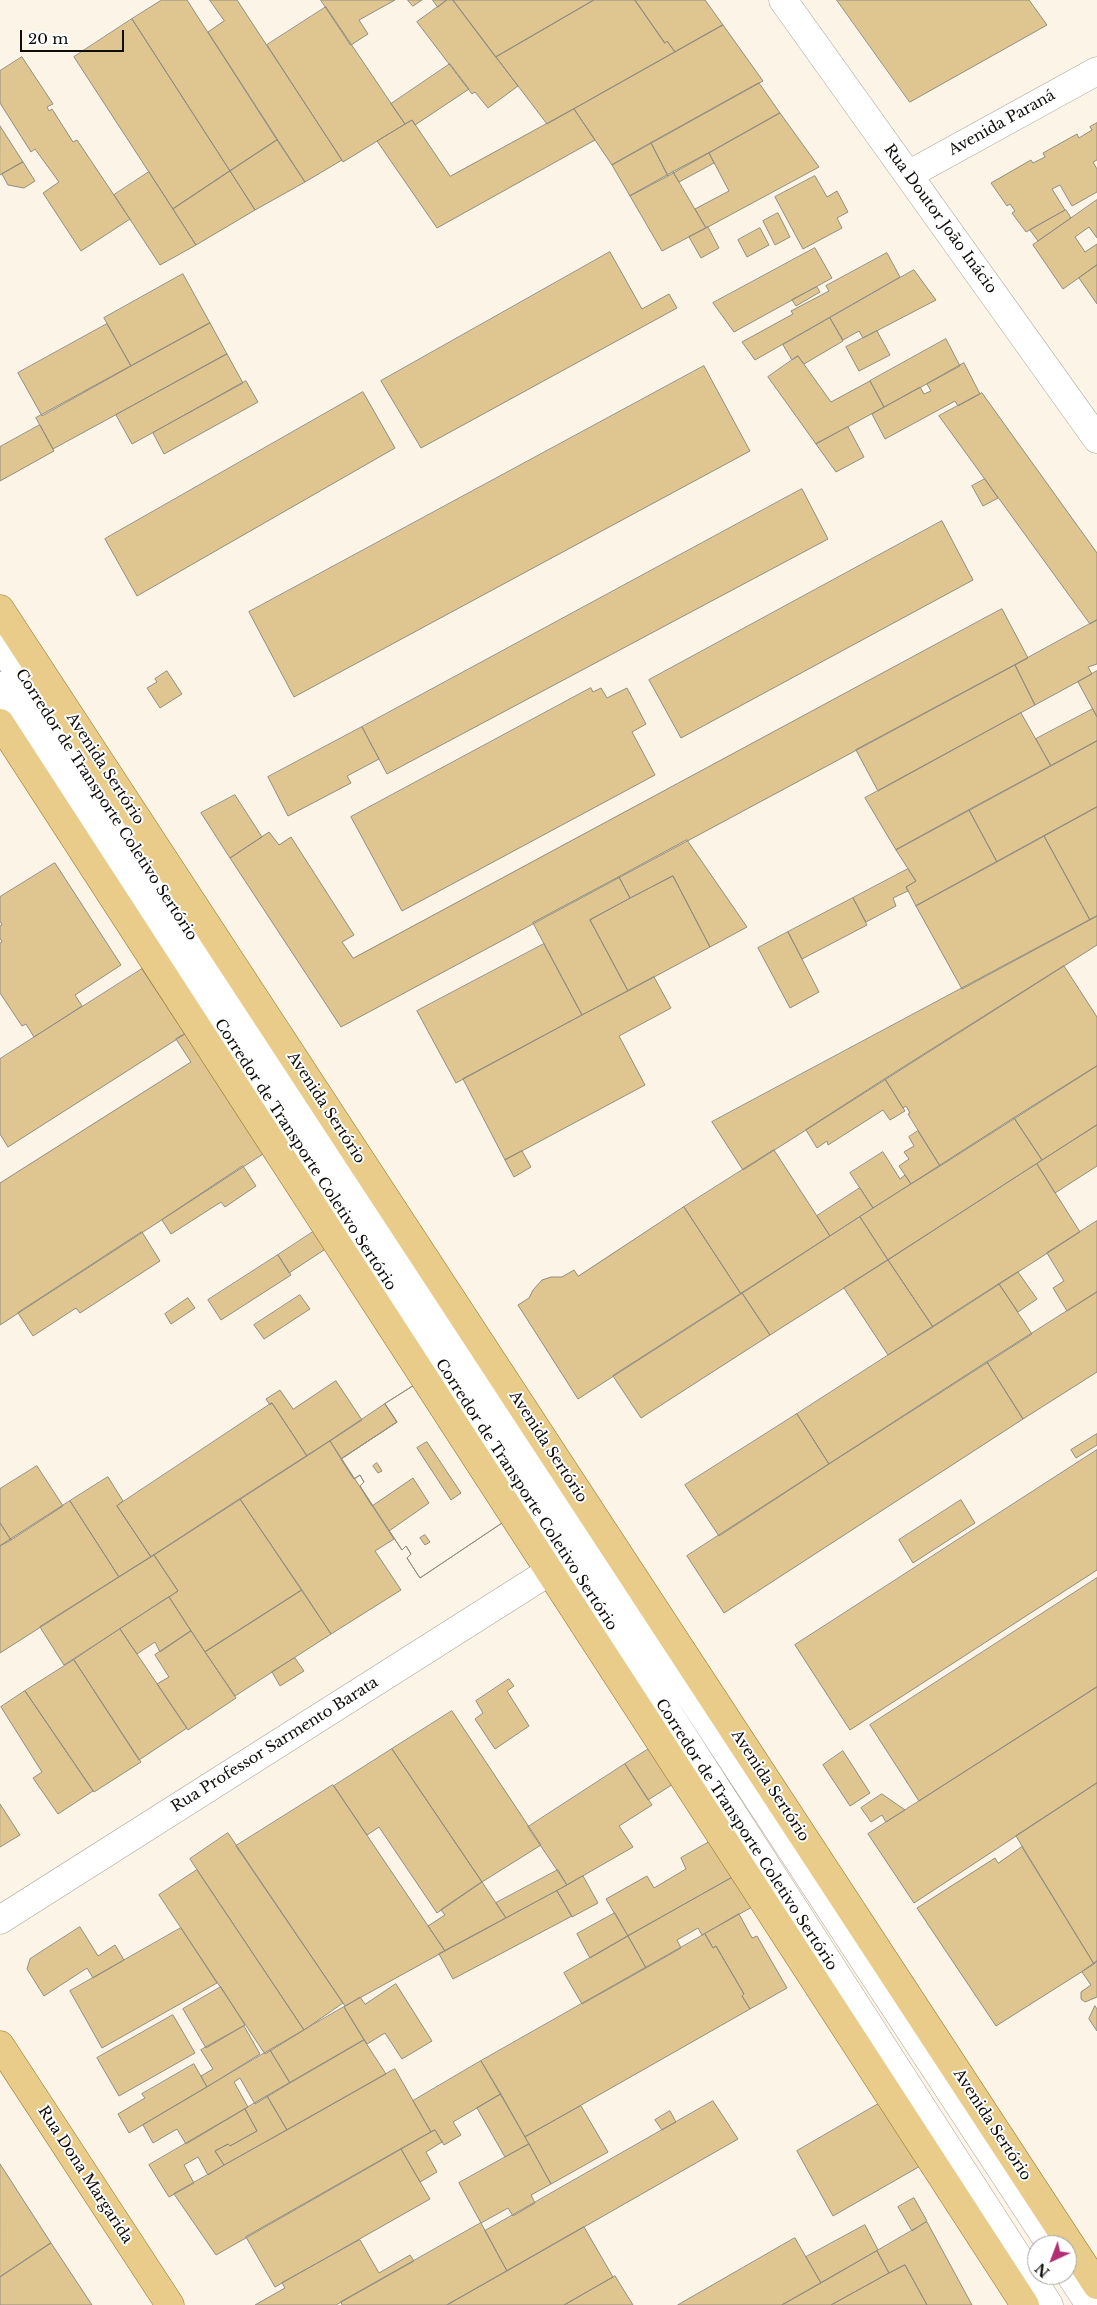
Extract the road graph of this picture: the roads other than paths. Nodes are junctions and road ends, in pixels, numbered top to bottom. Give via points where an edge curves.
1 (783, 0) edge
2 (1097, 71) edge
3 (908, 174) junction
4 (1097, 438) edge
5 (0, 609) edge
6 (0, 644) edge
7 (0, 686) edge
8 (5, 723) edge
9 (560, 1565) junction
10 (0, 1920) edge
11 (0, 2045) edge
12 (1044, 2235) edge
13 (1077, 2285) edge
14 (1097, 2285) edge
15 (170, 2305) edge
16 (1025, 2305) edge
17 (1049, 2305) edge
18 (1090, 2305) edge

1 - 3 street, Rua Doutor João Inácio
2 - 3 street, Avenida Paraná
3 - 4 street, Rua Doutor João Inácio
5 - 14 main road, Avenida Sertório
6 - 12 street, Corredor de Transporte Coletivo Sertório
7 - 8 street, Corredor de Transporte Coletivo Sertório
8 - 9 main road
9 - 10 street, Rua Professor Sarmento Barata
9 - 16 main road
9 - 17 street, Corredor de Transporte Coletivo Sertório
11 - 15 main road, Rua Dona Margarida
13 - 18 street

